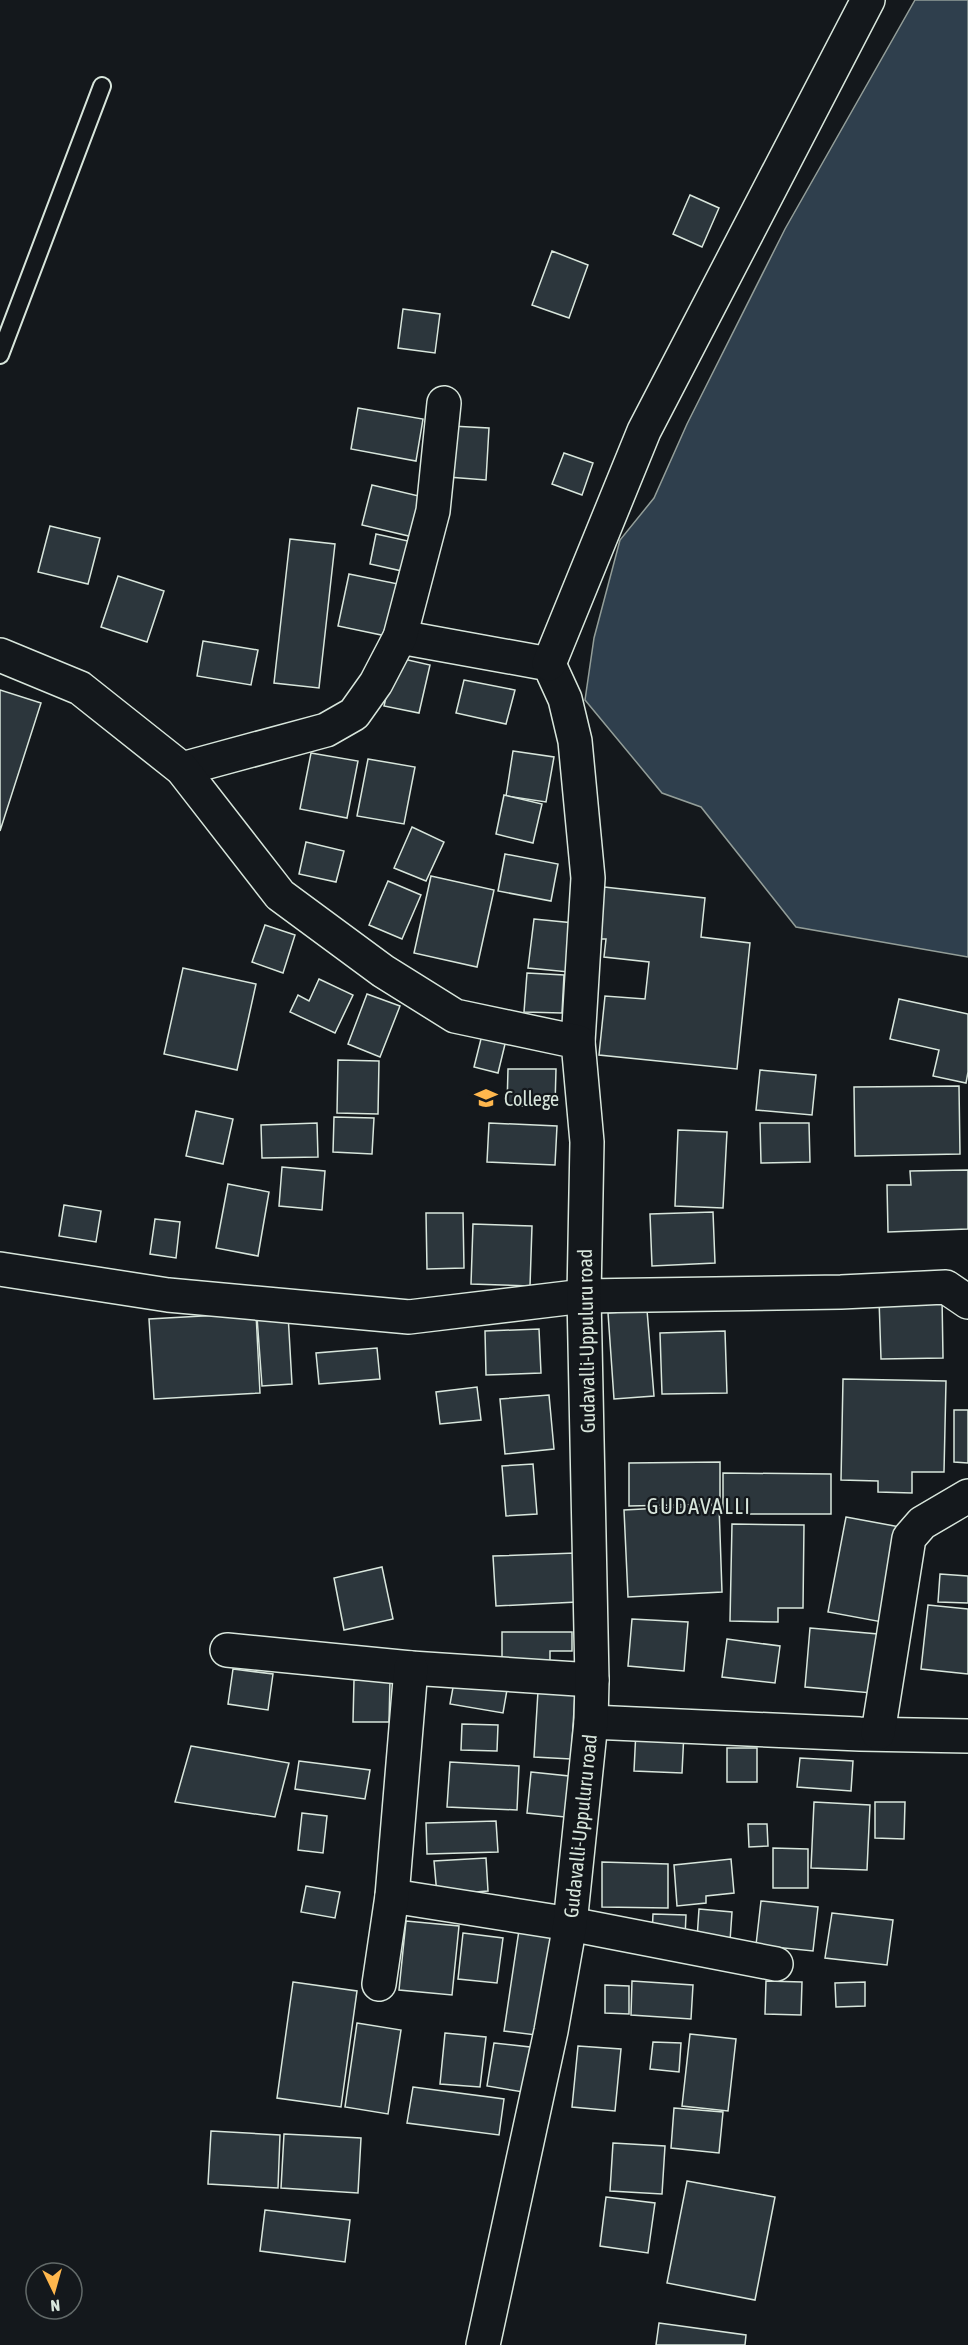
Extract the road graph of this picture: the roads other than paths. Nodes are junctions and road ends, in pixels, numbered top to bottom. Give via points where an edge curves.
1 (868, 0) edge
2 (102, 86) dead end
3 (0, 356) edge
4 (444, 403) dead end
5 (400, 637) junction
6 (0, 654) edge
7 (549, 664) junction
8 (182, 769) junction
9 (578, 1042) junction
10 (0, 1269) edge
11 (584, 1296) junction
12 (968, 1302) edge
13 (968, 1496) edge
14 (227, 1650) dead end
15 (411, 1668) junction
16 (592, 1680) junction
17 (591, 1722) junction
18 (878, 1733) junction
19 (968, 1736) edge
20 (392, 1896) junction
21 (570, 1924) junction
22 (776, 1964) dead end
23 (379, 1984) dead end
24 (483, 2345) edge

1 - 7 street via 644,431
2 - 3 lane
4 - 5 street via 433,511
5 - 7 street
5 - 8 street via 354,714 326,730
6 - 8 street via 80,688
7 - 9 street, Gudavalli-Uppuluru road via 565,699 575,741 588,878
8 - 9 street via 280,896 383,971 455,1016
9 - 11 street, Gudavalli-Uppuluru road via 587,1142
10 - 11 street via 168,1295 409,1317
11 - 12 street via 946,1287
11 - 16 street, Gudavalli-Uppuluru road
13 - 18 street via 922,1523 909,1538
14 - 15 street
15 - 16 street
15 - 20 street
16 - 17 street, Gudavalli-Uppuluru road
17 - 18 street
17 - 21 street, Gudavalli-Uppuluru road
18 - 19 street
20 - 21 street
20 - 23 street
21 - 22 street
21 - 24 street, Gudavalli-Uppuluru road via 551,2031

